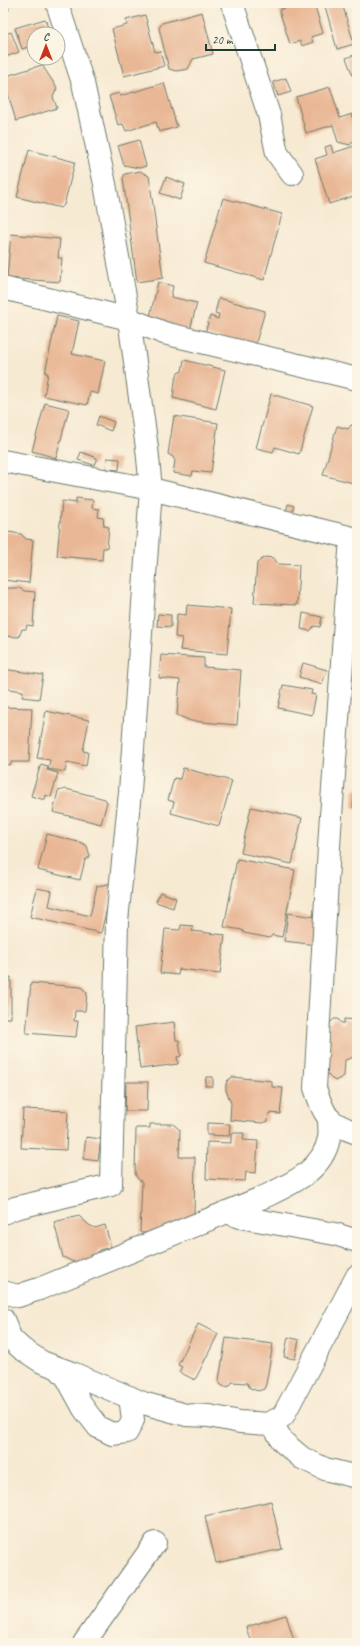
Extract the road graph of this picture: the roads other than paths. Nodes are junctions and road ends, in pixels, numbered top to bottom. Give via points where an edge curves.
1 (57, 3) edge
2 (232, 3) edge
3 (292, 174) dead end
4 (3, 288) edge
5 (129, 319) junction
6 (357, 379) edge
7 (3, 461) edge
8 (151, 489) junction
9 (354, 538) edge
10 (329, 1119) junction
11 (357, 1133) edge
12 (226, 1212) junction
13 (3, 1213) edge
14 (357, 1242) edge
15 (357, 1276) edge
16 (3, 1292) edge
17 (3, 1319) edge
18 (58, 1368) junction
19 (130, 1397) junction
20 (271, 1422) junction
21 (357, 1478) edge
22 (155, 1543) dead end
23 (84, 1643) edge

1 - 5 street via 83,83 106,184
2 - 3 street via 269,115 277,153
4 - 5 street
5 - 6 street via 164,333
5 - 8 street
7 - 8 street
8 - 9 street
8 - 13 street via 130,792 118,921 110,1185
9 - 10 street via 331,822 315,1088
10 - 11 street via 338,1126
10 - 12 street via 329,1137 323,1155 313,1168 297,1181
12 - 14 street via 240,1217 335,1234
12 - 16 street via 39,1289 18,1296
15 - 20 street via 283,1416
17 - 18 street via 11,1339 22,1349 42,1362
18 - 19 street
18 - 19 street via 68,1378 84,1409 98,1427 112,1434 127,1432 133,1420
19 - 20 street via 186,1415 240,1422
20 - 21 street via 283,1442 302,1458 325,1469
22 - 23 street

